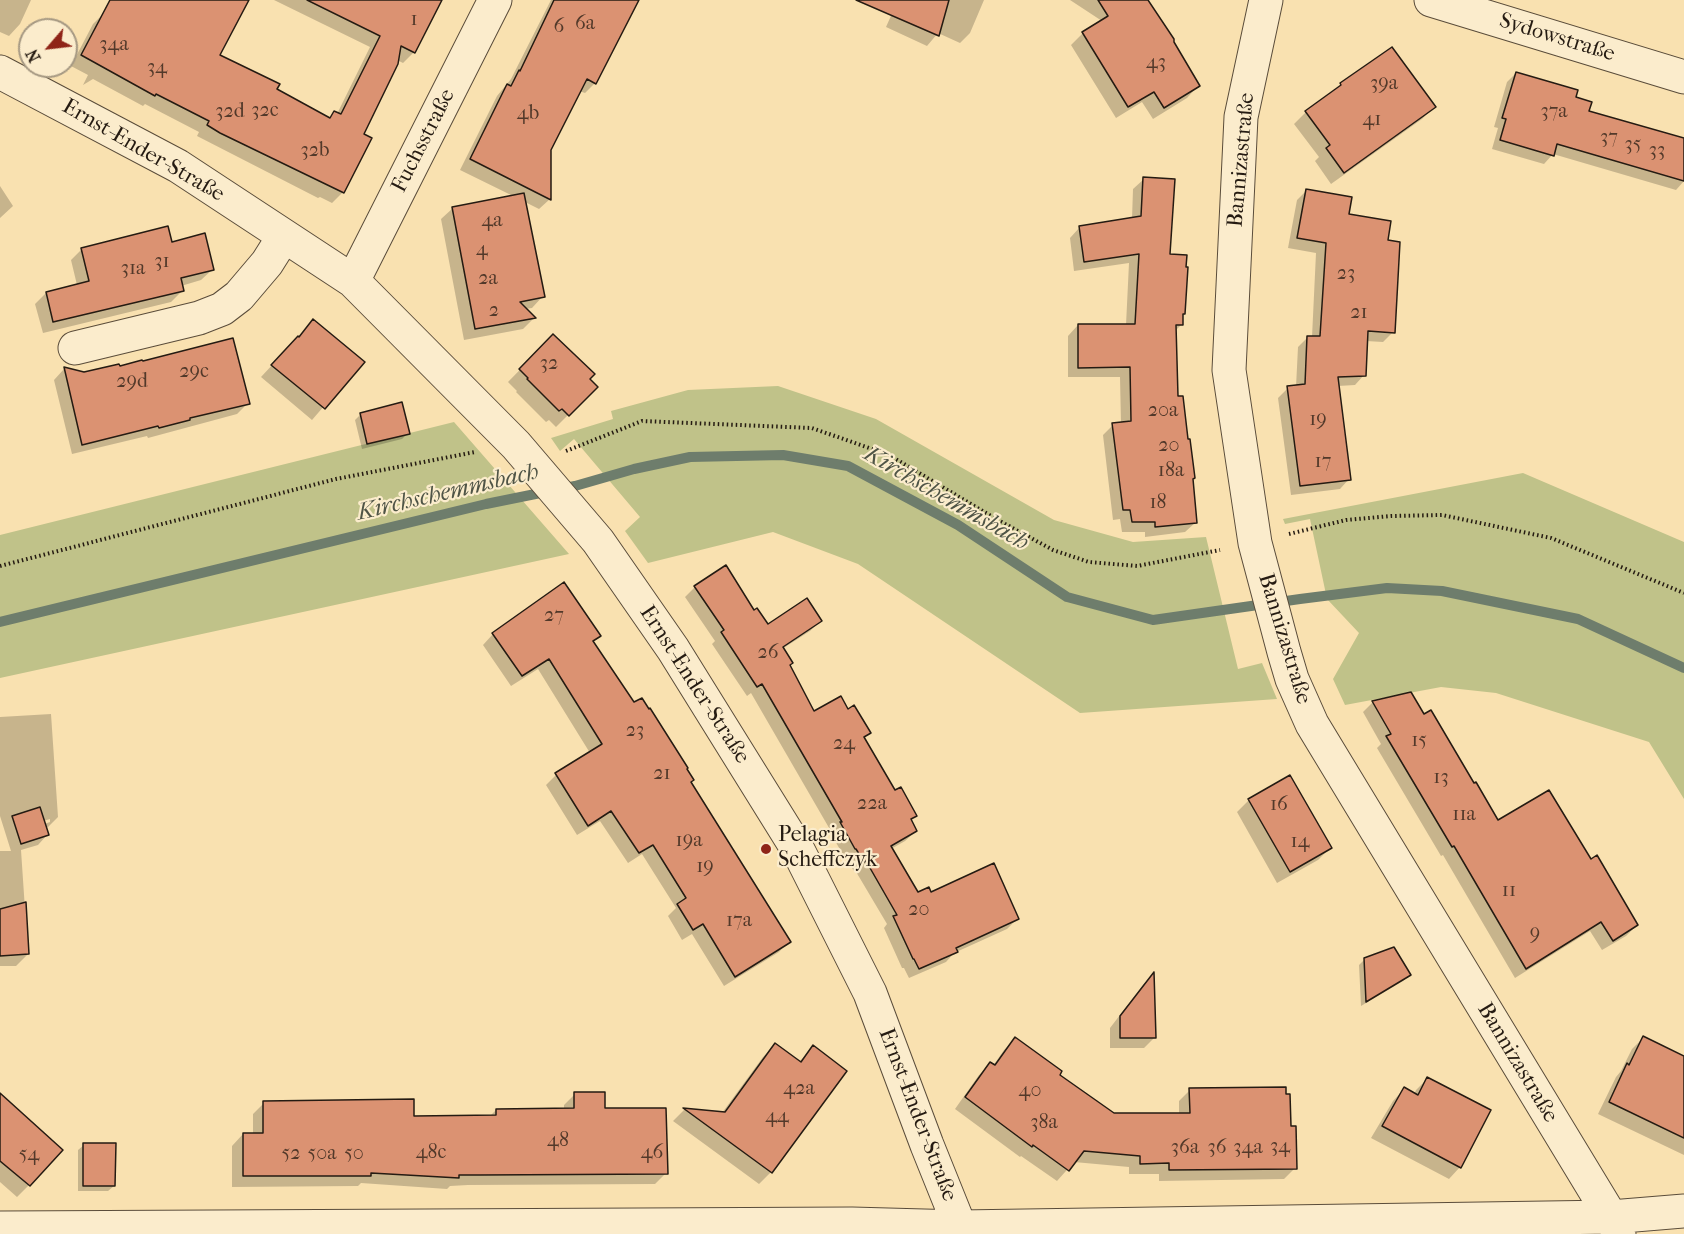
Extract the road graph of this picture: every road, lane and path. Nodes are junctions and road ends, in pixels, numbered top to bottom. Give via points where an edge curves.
1 (495, 0) edge
2 (1266, 0) edge
3 (1431, 0) edge
4 (1682, 69) edge
5 (0, 72) edge
6 (284, 236) junction
7 (353, 281) junction
8 (75, 348) dead end
9 (524, 453) junction
10 (1255, 543) junction
11 (0, 566) edge
12 (1684, 593) edge
13 (1684, 1211) edge
14 (1615, 1226) edge
15 (0, 1228) edge
16 (960, 1231) edge

1 - 7 street, Fuchsstraße
2 - 10 street, Bannizastraße via 1241,117 1229,370
3 - 4 street, Sydowstraße
5 - 6 street, Ernst-Ender-Straße via 178,166
6 - 7 street, Ernst-Ender-Straße
6 - 8 street via 239,296 222,309
7 - 9 street, Ernst-Ender-Straße
9 - 10 path via 560,453 642,421 812,428 889,455 1053,550 1089,562 1137,566
9 - 11 path via 336,479
9 - 16 street, Ernst-Ender-Straße via 598,541 673,649 798,850 870,993
10 - 12 path via 1346,520 1442,515 1551,538
10 - 14 street, Bannizastraße via 1292,679 1312,724
13 - 14 street
14 - 16 street
15 - 16 street via 852,1224

